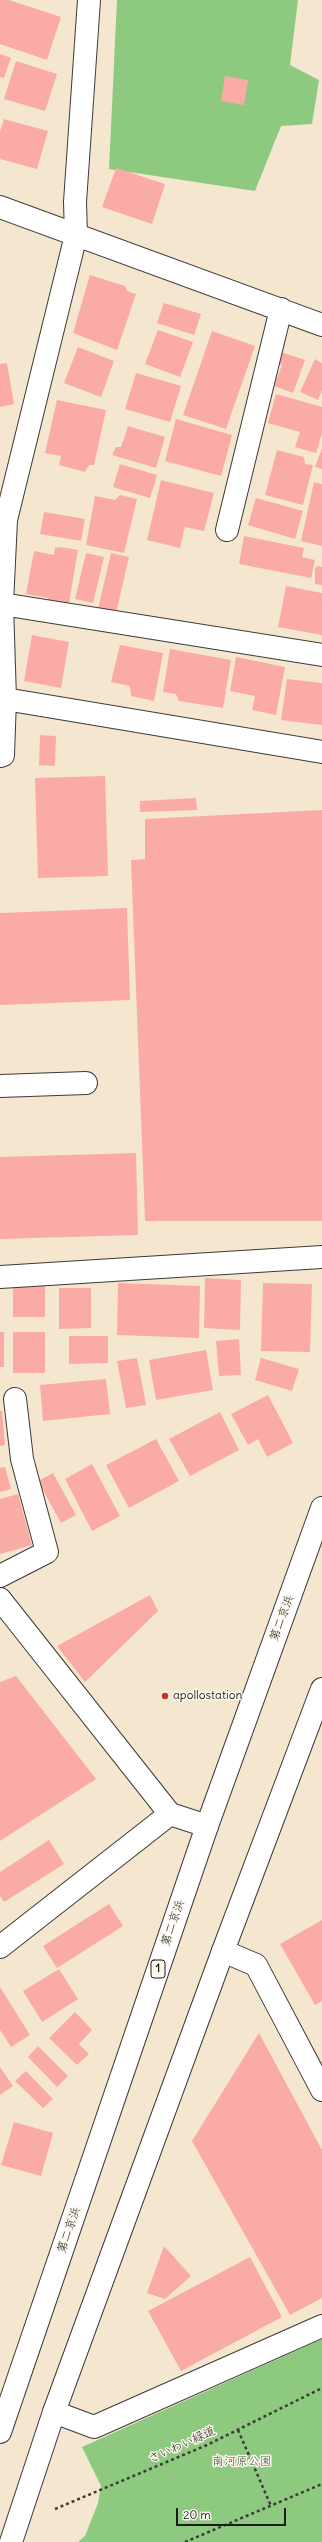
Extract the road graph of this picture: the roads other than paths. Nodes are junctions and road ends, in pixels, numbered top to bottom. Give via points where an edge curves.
1 (89, 0) edge
2 (0, 207) edge
3 (76, 235) junction
4 (281, 309) junction
5 (322, 325) edge
6 (228, 530) dead end
7 (2, 604) junction
8 (322, 655) edge
9 (5, 699) junction
10 (322, 752) edge
11 (2, 756) edge
12 (86, 1083) dead end
13 (0, 1086) edge
14 (322, 1257) edge
15 (0, 1277) edge
16 (15, 1399) dead end
17 (322, 1508) edge
18 (0, 1576) edge
19 (0, 1599) edge
20 (322, 1689) edge
21 (170, 1814) junction
22 (207, 1826) junction
23 (0, 1947) edge
24 (222, 1951) junction
25 (314, 2054) edge
26 (322, 2090) edge
27 (322, 2326) edge
28 (54, 2412) junction
29 (0, 2432) edge
30 (11, 2542) edge

1 - 3 main road via 75,202
2 - 3 main road
3 - 4 main road
3 - 7 main road via 6,520
4 - 5 main road
4 - 6 main road
7 - 8 main road
7 - 9 main road
9 - 10 main road
9 - 11 main road
12 - 13 main road
14 - 15 main road
16 - 18 main road via 22,1459 47,1552
17 - 22 main road, 第二京浜 / 1
19 - 21 main road
20 - 24 main road
21 - 22 main road
21 - 23 main road
22 - 29 main road, 第二京浜 / 1
24 - 25 main road via 256,1965
24 - 28 main road
25 - 26 main road
27 - 28 main road via 94,2427
28 - 30 main road

